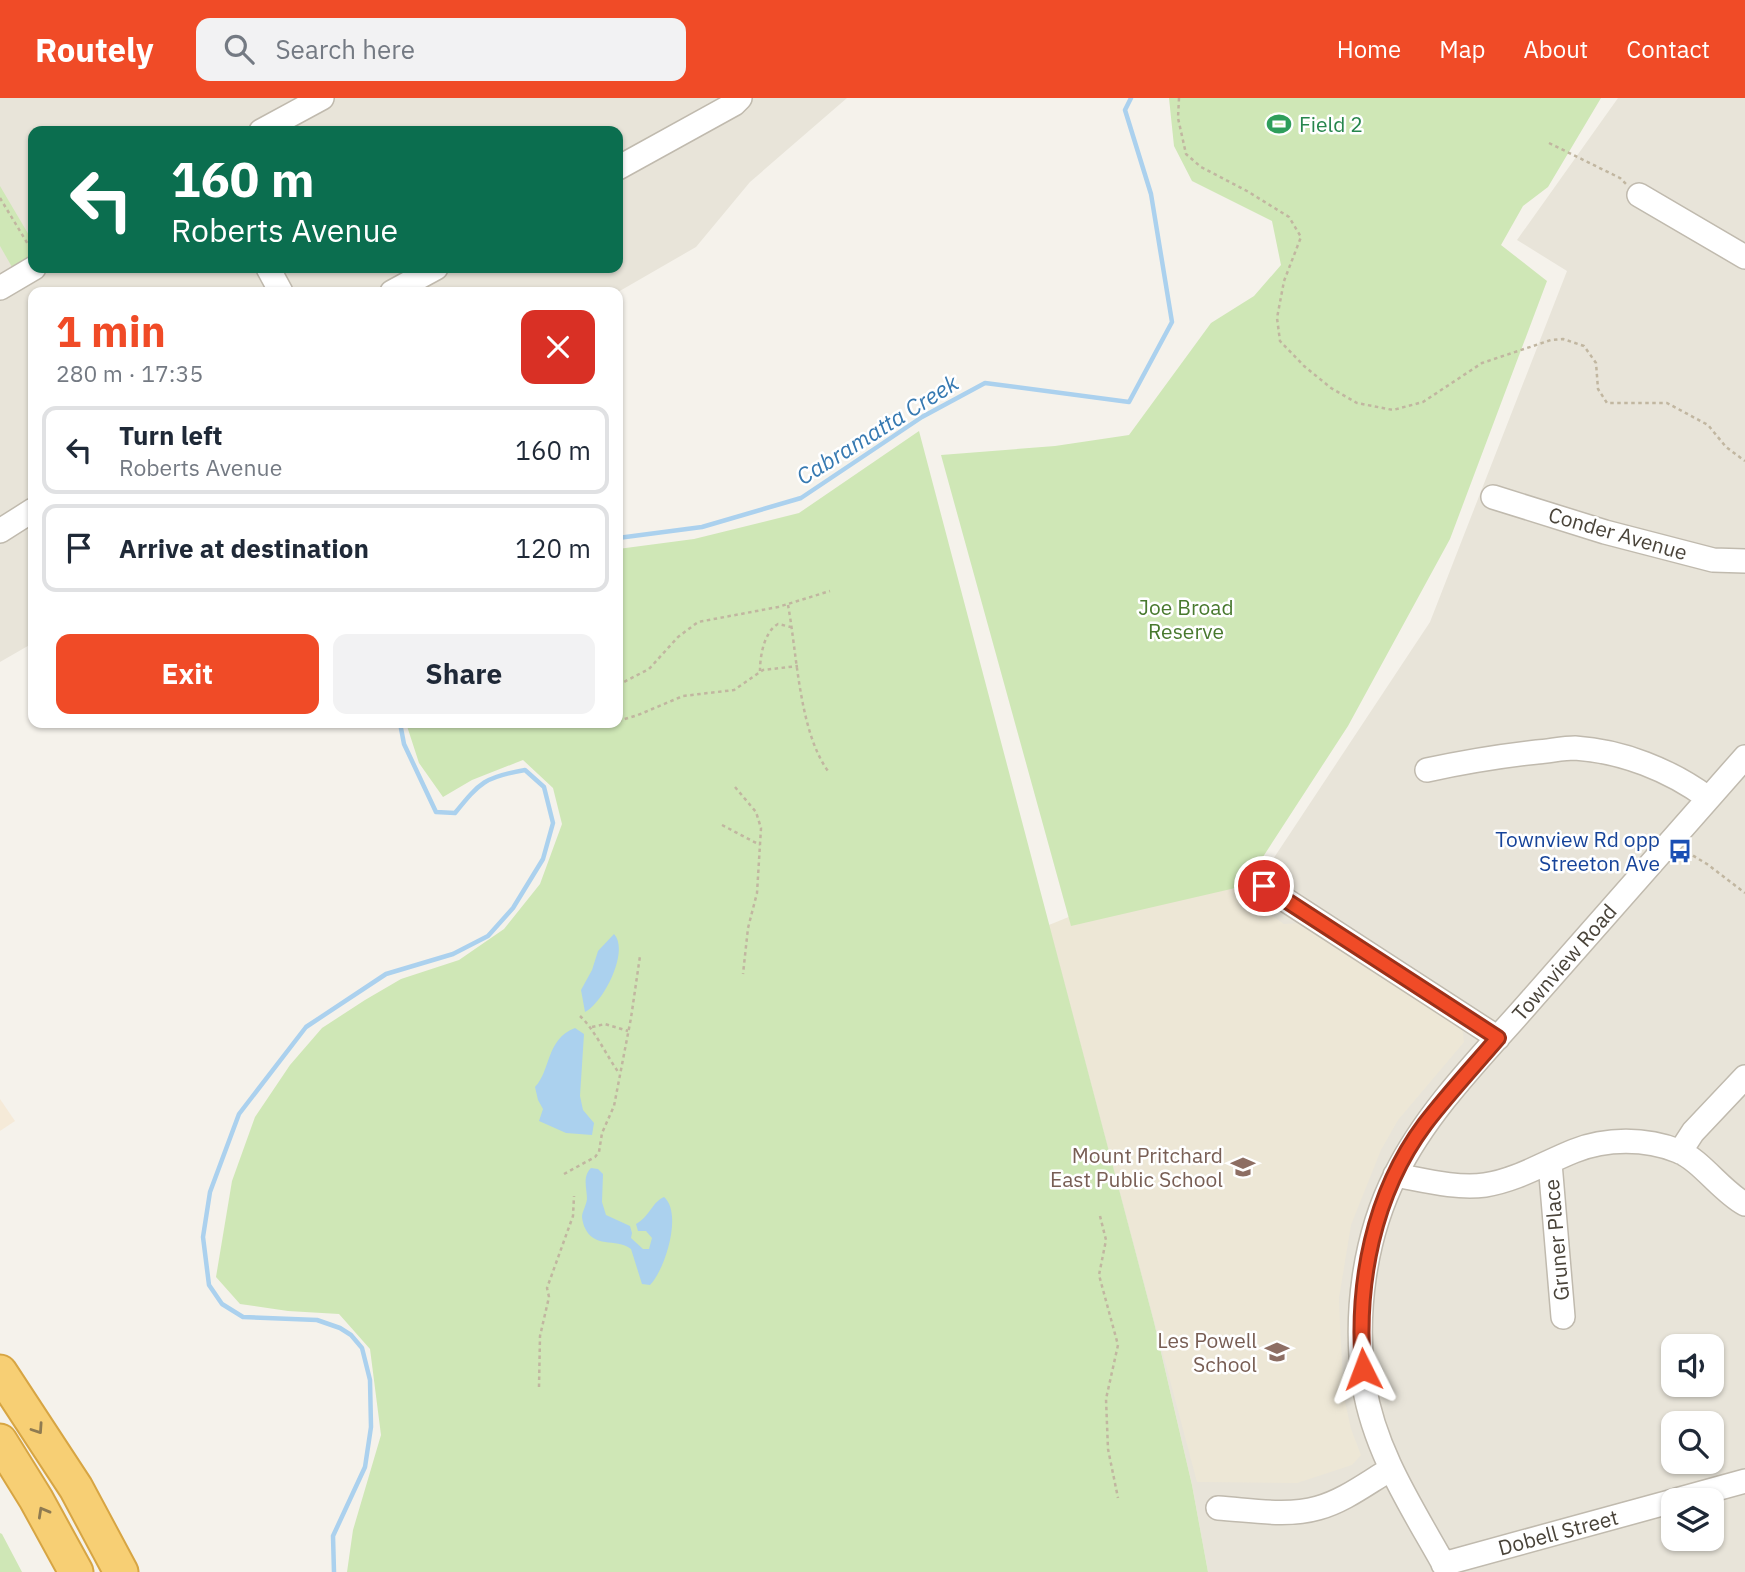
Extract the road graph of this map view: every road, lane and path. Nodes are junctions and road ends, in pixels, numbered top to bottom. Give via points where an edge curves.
1 (322, 98) edge
2 (740, 98) edge
3 (1179, 98) edge
4 (270, 126) edge
5 (1549, 143) dead end
6 (623, 165) edge
7 (1639, 195) joint
8 (0, 198) edge
9 (28, 246) edge
10 (1745, 257) edge
11 (28, 272) edge
12 (427, 273) edge
13 (401, 287) edge
14 (0, 288) edge
15 (1745, 461) edge
16 (1493, 497) dead end
17 (28, 513) edge
18 (0, 531) edge
19 (1745, 561) edge
20 (830, 591) dead end
21 (788, 605) junction
22 (791, 628) junction
23 (798, 666) junction
24 (760, 672) junction
25 (623, 682) edge
26 (623, 720) edge
27 (1745, 757) edge
28 (1427, 770) dead end
29 (828, 771) dead end
30 (735, 787) dead end
31 (1708, 798) junction
32 (722, 825) dead end
33 (760, 845) junction
34 (1687, 852) dead end
35 (1264, 886) dead end
36 (1745, 893) edge
37 (640, 956) dead end
38 (743, 974) dead end
39 (580, 1016) dead end
40 (591, 1028) junction
41 (628, 1031) junction
42 (1498, 1038) junction
43 (618, 1073) junction
44 (1745, 1077) edge
45 (1680, 1152) junction
46 (1550, 1163) junction
47 (564, 1174) dead end
48 (1395, 1175) junction
49 (575, 1196) dead end
50 (1745, 1203) edge
51 (1100, 1216) dead end
52 (1563, 1317) dead end
53 (0, 1372) edge
54 (539, 1387) dead end
55 (0, 1441) edge
56 (1391, 1469) junction
57 (1745, 1481) edge
58 (1719, 1488) edge
59 (1118, 1498) dead end
60 (1661, 1504) edge
61 (1218, 1508) dead end
62 (1446, 1568) edge
63 (76, 1572) edge
64 (121, 1572) edge

1 - 4 street
2 - 6 street
3 - 15 path via 1186,154 1289,217 1301,237 1284,281 1277,318 1280,341 1331,388 1357,403 1393,410 1423,402 1482,363 1563,339 1584,346 1596,362 1598,389 1607,403 1667,403 1708,425
5 - 7 path via 1620,178
7 - 10 street
8 - 9 path
11 - 14 street
12 - 13 street
16 - 19 street, Conder Avenue via 1713,560
17 - 18 street
20 - 21 path
21 - 22 path
21 - 25 path via 698,622 649,669
22 - 23 path
22 - 24 path via 778,624 771,629
23 - 24 path
23 - 29 path via 813,740
24 - 26 path via 734,690 682,696
27 - 31 street, Townview Road
28 - 31 street via 1572,748 1620,756 1662,771
30 - 33 path via 758,817
31 - 42 street, Townview Road
32 - 33 path
33 - 38 path
34 - 36 path
35 - 42 street
37 - 41 path
39 - 40 path
40 - 41 path via 605,1024
40 - 43 path
41 - 43 path
42 - 48 street, Townview Road via 1425,1125
43 - 47 path via 614,1106 598,1152
44 - 45 street
45 - 46 street via 1639,1142 1610,1142 1573,1151
45 - 50 street
46 - 48 street via 1483,1185
46 - 52 street, Gruner Place
48 - 56 street, Townview Road via 1374,1231 1361,1323 1364,1385
49 - 54 path via 573,1216 547,1288
51 - 59 path via 1106,1240 1099,1275 1118,1345 1107,1399 1108,1449
53 -> 64 highway via 76,1488
63 -> 55 highway
56 - 61 street via 1319,1508
56 - 62 street, Townview Road
57 - 58 street, Dobell Street
60 - 62 street, Dobell Street

